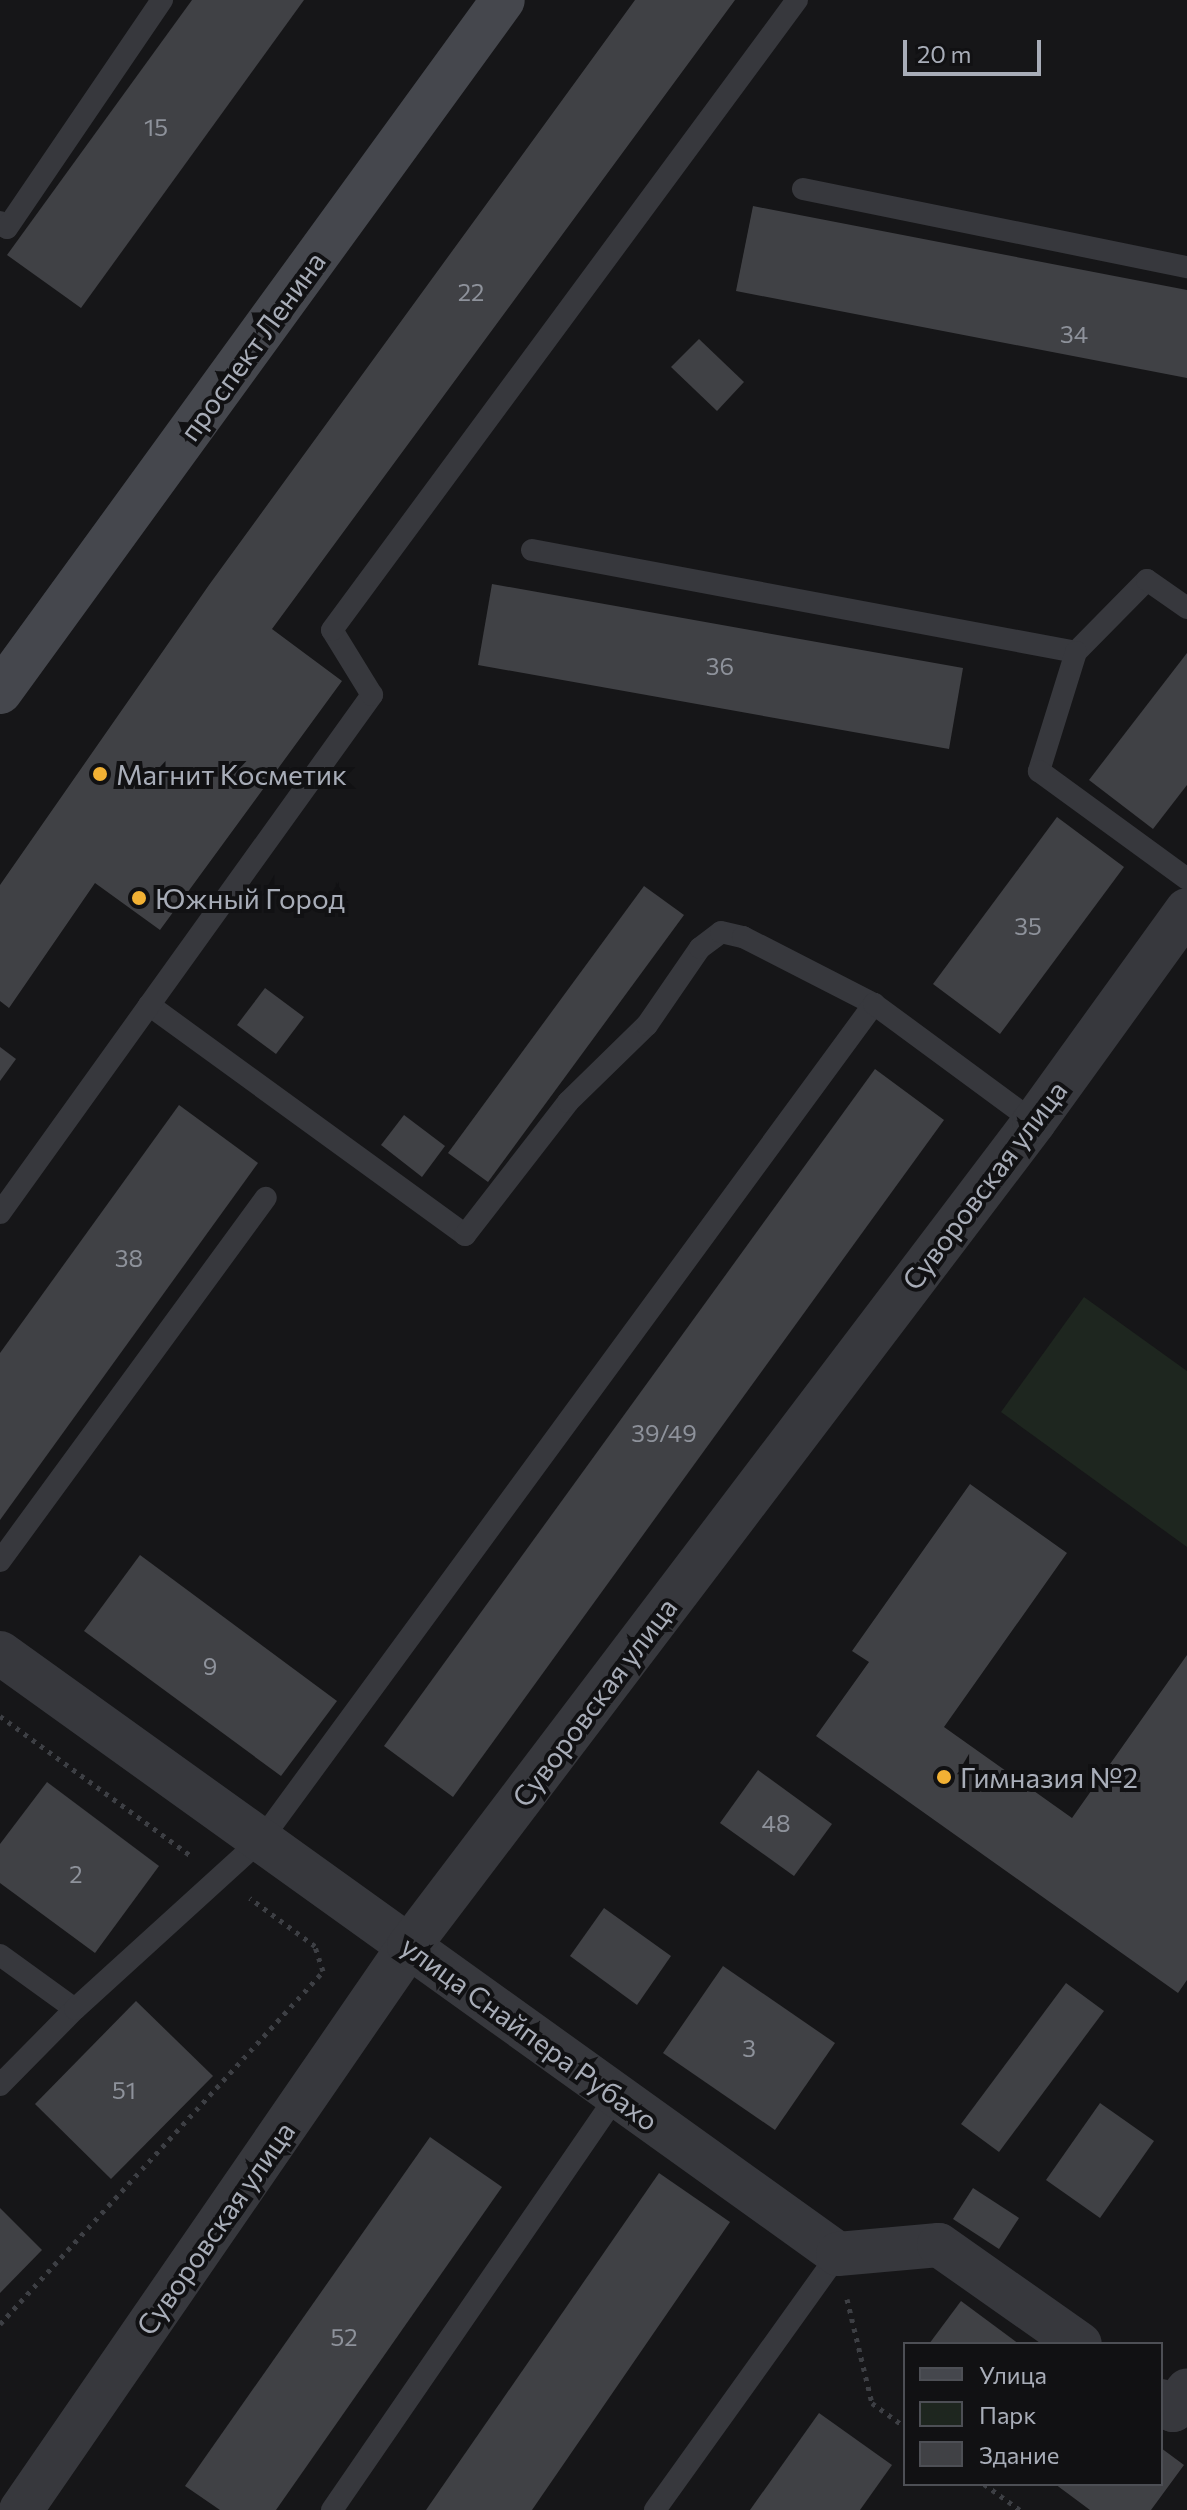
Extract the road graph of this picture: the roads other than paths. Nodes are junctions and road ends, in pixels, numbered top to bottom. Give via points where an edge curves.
1 (162, 0) edge
2 (503, 0) edge
3 (797, 0) edge
4 (803, 189) dead end
5 (0, 222) edge
6 (1187, 267) edge
7 (532, 550) dead end
8 (1187, 608) edge
9 (1076, 652) junction
10 (0, 692) edge
11 (1187, 879) edge
12 (1187, 910) edge
13 (874, 1004) junction
14 (149, 1005) junction
15 (1034, 1122) junction
16 (266, 1198) dead end
17 (0, 1213) edge
18 (0, 1561) edge
19 (0, 1653) edge
20 (261, 1840) junction
21 (409, 1946) junction
22 (0, 1955) edge
23 (75, 2009) junction
24 (0, 2085) edge
25 (617, 2095) junction
26 (838, 2254) junction
27 (1077, 2342) edge
28 (1187, 2391) edge
29 (1163, 2402) edge
30 (21, 2510) edge
31 (332, 2510) edge
32 (655, 2510) edge

1 - 5 lane via 7,228
2 - 10 street, проспект Ленина
3 - 14 lane via 332,630 372,695
4 - 6 lane
7 - 9 lane
8 - 9 lane via 1147,580
9 - 11 lane via 1039,771
12 - 15 street, Суворовская улица
13 - 14 lane via 743,937 721,932 700,948 647,1025 568,1102 465,1235
13 - 15 lane
13 - 20 lane
14 - 17 lane
15 - 21 street, Суворовская улица
16 - 18 lane
19 - 20 street, улица Снайпера Рубахо
20 - 21 street, улица Снайпера Рубахо
20 - 23 lane
21 - 25 street, улица Снайпера Рубахо
21 - 30 street, Суворовская улица
22 - 23 lane
23 - 24 lane
25 - 26 street, улица Снайпера Рубахо
25 - 31 lane
26 - 27 street via 939,2245
26 - 32 lane
28 - 29 street via 1173,2410

